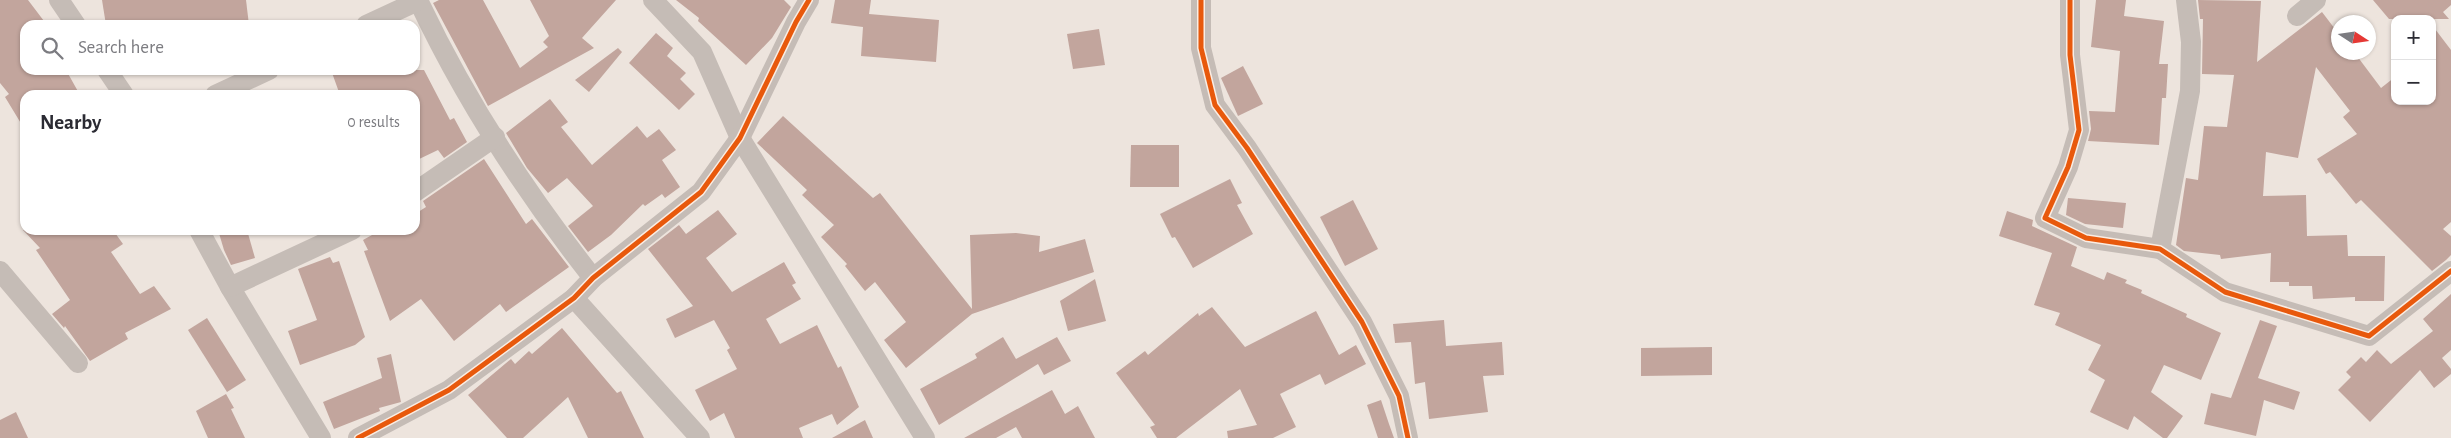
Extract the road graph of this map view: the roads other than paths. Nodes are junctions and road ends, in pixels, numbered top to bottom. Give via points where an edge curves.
1 (59, 0) edge
2 (418, 0) edge
3 (653, 0) edge
4 (809, 0) edge
5 (1201, 0) edge
6 (2070, 0) edge
7 (2186, 0) edge
8 (2316, 0) edge
9 (2297, 16) dead end
10 (73, 20) edge
11 (376, 20) edge
12 (110, 75) edge
13 (258, 75) edge
14 (121, 90) edge
15 (226, 90) edge
16 (495, 138) junction
17 (740, 138) junction
18 (420, 189) edge
19 (202, 235) edge
20 (341, 235) edge
21 (2160, 249) junction
22 (0, 271) edge
23 (2451, 271) edge
24 (593, 278) junction
25 (230, 287) junction
26 (574, 298) junction
27 (78, 363) dead end
28 (321, 438) edge
29 (358, 438) edge
30 (700, 438) edge
31 (925, 438) edge
32 (1408, 438) edge

1 - 10 street
2 - 11 street
2 - 16 street
3 - 17 street via 702,52
4 - 17 street
5 - 32 street via 1201,48 1215,105 1362,322 1399,396
6 - 21 street via 2070,54 2079,130 2068,167 2045,218 2086,238
7 - 21 street via 2191,42 2190,91
8 - 9 street
12 - 14 street
13 - 15 street
16 - 18 street
16 - 24 street via 554,228
17 - 24 street via 701,192
17 - 31 street
19 - 25 street
20 - 25 street
21 - 23 street via 2225,292 2369,336
22 - 27 street
24 - 26 street
25 - 28 street
26 - 29 street via 449,390
26 - 30 street

